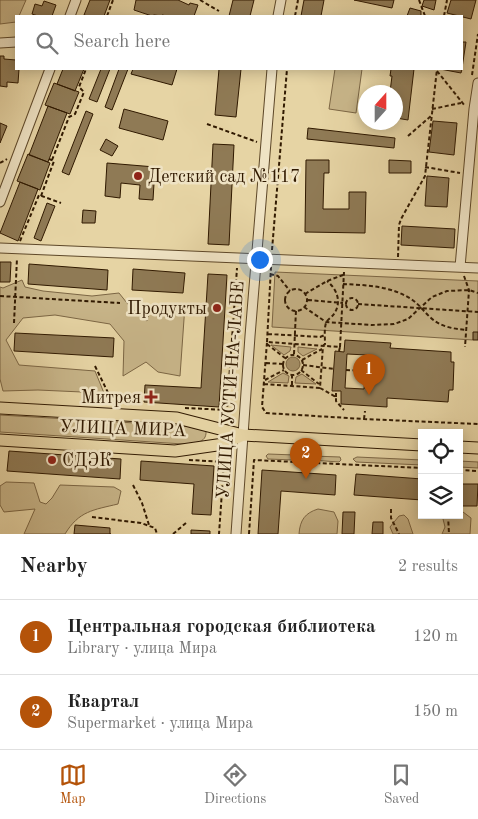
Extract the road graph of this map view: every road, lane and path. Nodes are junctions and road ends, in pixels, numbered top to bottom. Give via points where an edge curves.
1 (76, 0) edge
2 (113, 0) edge
3 (200, 0) edge
4 (281, 0) edge
5 (298, 0) edge
6 (420, 0) edge
7 (448, 0) edge
8 (219, 11) dead end
9 (70, 15) edge
10 (107, 15) edge
11 (278, 15) edge
12 (295, 15) edge
13 (426, 15) edge
14 (444, 15) edge
15 (15, 42) edge
16 (0, 43) edge
17 (50, 70) edge
18 (86, 70) edge
19 (272, 70) edge
20 (287, 70) edge
21 (437, 70) edge
22 (478, 83) edge
23 (463, 103) junction
24 (473, 108) edge
25 (432, 110) junction
26 (431, 116) junction
27 (207, 124) dead end
28 (408, 136) dead end
29 (266, 145) junction
30 (7, 159) dead end
31 (49, 159) dead end
32 (52, 160) junction
33 (0, 163) edge
34 (425, 167) junction
35 (462, 173) dead end
36 (41, 196) junction
37 (0, 202) edge
38 (61, 203) dead end
39 (0, 248) edge
40 (17, 249) junction
41 (238, 259) junction
42 (257, 260) junction
43 (271, 260) junction
44 (344, 263) junction
45 (398, 265) junction
46 (460, 267) junction
47 (478, 268) edge
48 (270, 274) junction
49 (343, 275) junction
50 (327, 281) junction
51 (343, 284) junction
52 (469, 290) junction
53 (290, 291) junction
54 (478, 293) edge
55 (305, 294) junction
56 (0, 296) edge
57 (15, 297) junction
58 (307, 300) junction
59 (338, 302) junction
60 (344, 303) junction
61 (120, 304) dead end
62 (358, 304) junction
63 (304, 307) junction
64 (421, 308) junction
65 (296, 310) junction
66 (468, 311) junction
67 (478, 312) edge
68 (326, 322) junction
69 (14, 323) dead end
70 (341, 324) junction
71 (467, 330) junction
72 (267, 334) junction
73 (295, 336) junction
74 (326, 336) junction
75 (267, 343) junction
76 (294, 344) junction
77 (323, 347) junction
78 (340, 347) junction
79 (465, 347) dead end
80 (339, 351) dead end
81 (294, 354) junction
82 (285, 358) junction
83 (302, 360) junction
84 (266, 363) junction
85 (283, 364) junction
86 (303, 365) junction
87 (95, 366) dead end
88 (321, 366) junction
89 (334, 369) dead end
90 (284, 370) junction
91 (301, 370) junction
92 (346, 370) dead end
93 (366, 371) dead end
94 (292, 375) junction
95 (264, 382) junction
96 (292, 386) junction
97 (320, 386) junction
98 (336, 391) dead end
99 (336, 397) junction
100 (114, 405) dead end
101 (0, 408) edge
102 (227, 410) dead end
103 (344, 410) dead end
104 (365, 411) dead end
105 (364, 419) junction
106 (478, 424) edge
107 (243, 436) junction
108 (0, 440) edge
109 (418, 445) edge
110 (463, 447) edge
111 (478, 448) edge
112 (224, 462) dead end
113 (418, 468) edge
114 (463, 470) edge
115 (478, 470) edge
116 (134, 485) dead end
117 (391, 509) dead end
118 (92, 517) dead end
119 (448, 519) edge
120 (186, 523) dead end
121 (149, 526) junction
122 (157, 534) edge
123 (173, 534) edge
124 (219, 534) edge
125 (236, 534) edge
126 (249, 534) edge
127 (399, 534) edge
128 (449, 534) edge

1 - 9 street
2 - 10 path
3 - 8 path
4 - 11 street
5 - 12 path
6 - 13 path
7 - 14 path
15 - 16 street
17 - 37 street
18 - 32 path via 79,87 84,92 75,114 69,117
19 - 29 street, УЛИЦА УСТИ-НА-ЛАБЕ
20 - 43 path
21 - 23 path
21 - 25 path
22 - 24 street
23 - 24 path
23 - 25 path
24 - 46 street
25 - 26 path
26 - 28 path
26 - 34 path
27 - 29 path
29 - 42 street, УЛИЦА УСТИ-НА-ЛАБЕ
30 - 33 path
31 - 32 path
32 - 36 path
34 - 35 path
34 - 45 path via 425,176 399,225
36 - 38 path
36 - 40 path
39 - 40 street
40 - 41 street
40 - 57 path
41 - 42 street
41 - 102 path
42 - 43 street
42 - 107 street, УЛИЦА УСТИ-НА-ЛАБЕ
43 - 44 street
43 - 48 path
44 - 45 street
44 - 49 path
45 - 46 street
46 - 47 street
46 - 52 path
48 - 53 path via 278,276
48 - 72 path
49 - 50 path
49 - 51 path
50 - 55 path
50 - 59 path via 334,287
51 - 60 path
51 - 64 path via 377,286 412,299
52 - 54 path
52 - 64 path via 447,291 432,297
52 - 66 path
53 - 55 path via 298,289
53 - 65 path via 285,297 286,305
55 - 58 path
56 - 57 path
57 - 61 path
57 - 69 path
58 - 59 path
58 - 63 path
59 - 60 path
59 - 68 path via 336,311
60 - 62 path via 353,297
60 - 62 path via 353,310
60 - 70 path
62 - 64 path
63 - 65 path
63 - 68 path
64 - 66 path
64 - 70 path via 394,324
64 - 71 path via 433,320 451,329
65 - 73 path
66 - 67 path
66 - 71 path
68 - 70 path
68 - 74 path
70 - 78 path
71 - 79 path
72 - 73 path
72 - 75 path
73 - 74 path
73 - 76 path
74 - 77 path
75 - 76 path
75 - 82 path
75 - 84 path
76 - 77 path
76 - 81 path
77 - 78 path
77 - 83 path
77 - 88 path
78 - 80 path
81 - 82 path
81 - 83 path
82 - 85 path
83 - 86 path
84 - 85 path
84 - 95 path
85 - 90 path
86 - 88 path
86 - 91 path
87 - 100 path
88 - 89 path
88 - 97 path
90 - 94 path
90 - 95 path
91 - 94 path
91 - 97 path
92 - 93 path
94 - 96 path
95 - 96 path
95 - 105 path via 262,407 266,412
96 - 97 path
97 - 99 path
98 - 99 path
99 - 103 path
101 - 107 main road, УЛИЦА МИРА via 177,418
104 - 105 path
105 - 106 path
107 - 108 main road, УЛИЦА МИРА via 224,444 174,451
107 - 109 main road, УЛИЦА МИРА
107 - 125 street, УЛИЦА УСТИ-НА-ЛАБЕ
110 - 111 main road
112 - 124 path
113 - 126 path via 254,460
114 - 115 path
116 - 121 path
117 - 127 path via 391,518
118 - 121 path
119 - 128 path
120 - 123 path
121 - 122 path via 155,528

